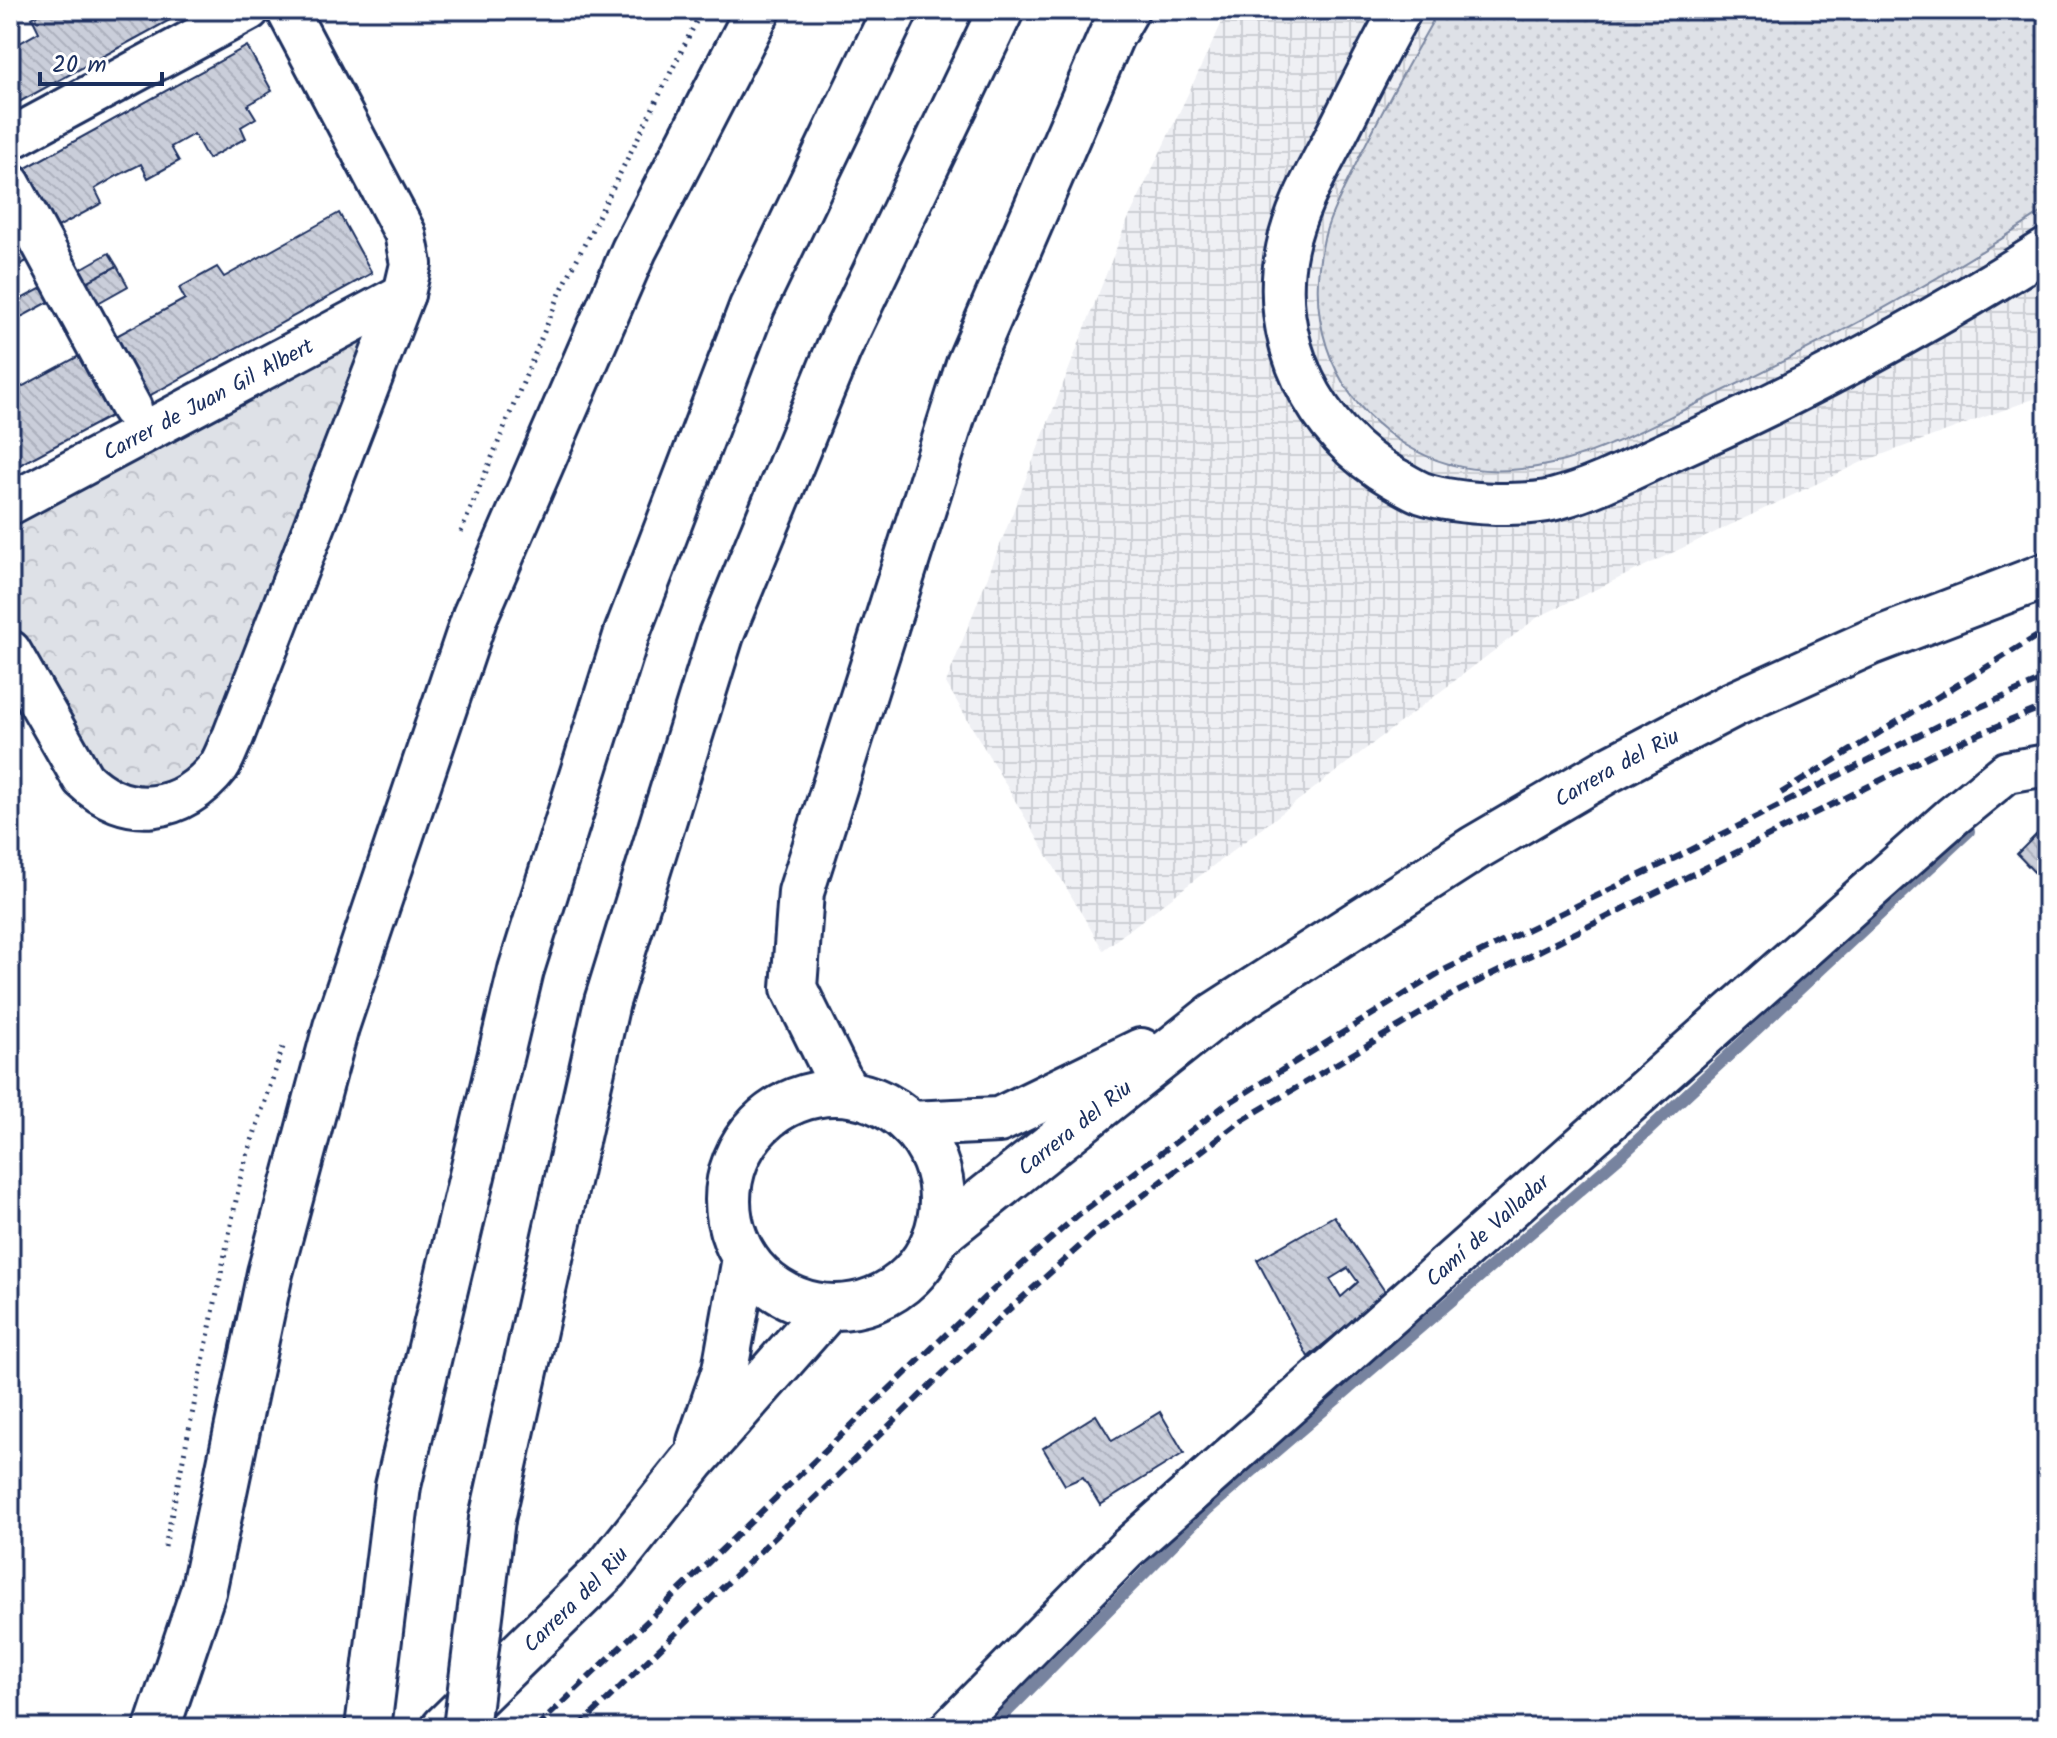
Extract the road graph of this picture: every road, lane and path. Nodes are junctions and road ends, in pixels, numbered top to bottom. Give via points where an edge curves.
1 (249, 10) edge
2 (287, 10) edge
3 (758, 10) edge
4 (895, 10) edge
5 (1001, 10) edge
6 (1126, 10) edge
7 (1401, 10) edge
8 (10, 139) edge
9 (10, 184) edge
10 (2047, 249) edge
11 (404, 294) junction
12 (131, 408) dead end
13 (10, 504) edge
14 (2047, 575) edge
15 (10, 651) edge
16 (2047, 765) edge
17 (1215, 1015) junction
18 (846, 1093) junction
19 (910, 1124) junction
20 (935, 1238) junction
21 (745, 1258) junction
22 (829, 1307) junction
23 (693, 1461) junction
24 (157, 1728) edge
25 (368, 1728) edge
26 (444, 1728) edge
27 (466, 1728) edge
28 (951, 1728) edge

1 - 8 street
2 - 11 street via 405,233 411,264
3 - 24 main road via 634,250 475,616 336,1027 270,1273 203,1592
4 - 25 main road via 752,307 627,633 521,970 398,1486
5 - 27 main road, bridge via 839,348 721,635 607,1002 492,1519
6 - 18 main road via 969,364 801,892 794,988
7 - 10 street via 1298,209 1282,285 1285,329 1311,398 1340,436 1376,468 1420,492 1461,503 1557,499 1807,387
9 - 12 street
11 - 13 street, Carrer de Juan Gil Albert
11 - 15 street via 233,737 219,765 202,783 176,801 146,809 122,806 98,794 72,763
14 - 17 main road, Carrera del Riu via 1869,643 1732,705 1624,762 1475,848
16 - 28 street, Camí de Valladar via 2007,772 1953,816 1126,1550
17 - 19 main road, Carrera del Riu via 999,1120
17 - 20 main road, Carrera del Riu
18 - 19 main road via 891,1109
18 - 21 main road via 816,1094 788,1104 743,1144 731,1171 727,1201 732,1231
19 - 20 main road via 929,1148 940,1177 942,1208
20 - 22 main road via 923,1262 882,1297
21 - 22 main road via 781,1293
21 - 23 main road, Carrera del Riu via 725,1370
22 - 23 main road, Carrera del Riu
23 - 26 main road, Carrera del Riu via 607,1569

